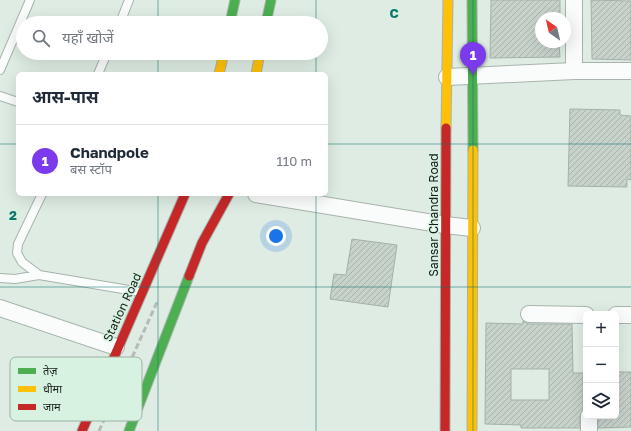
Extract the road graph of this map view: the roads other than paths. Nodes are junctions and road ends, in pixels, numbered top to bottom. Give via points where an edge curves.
1 (30, 0) edge
2 (129, 0) edge
3 (235, 0) edge
4 (271, 0) edge
5 (448, 0) edge
6 (472, 0) edge
7 (574, 0) edge
8 (23, 16) edge
9 (123, 16) edge
10 (232, 16) edge
11 (268, 16) edge
12 (16, 33) edge
13 (104, 60) edge
14 (222, 60) edge
15 (259, 60) edge
16 (0, 70) edge
17 (574, 71) junction
18 (631, 71) edge
19 (99, 72) edge
20 (219, 72) edge
21 (256, 72) edge
22 (474, 75) junction
23 (447, 77) junction
24 (0, 96) edge
25 (16, 101) edge
26 (41, 196) edge
27 (184, 196) edge
28 (228, 196) edge
29 (268, 196) edge
30 (444, 225) junction
31 (472, 228) junction
32 (39, 274) junction
33 (0, 278) edge
34 (142, 292) junction
35 (0, 308) edge
36 (529, 314) dead end
37 (583, 315) edge
38 (619, 315) edge
39 (631, 315) edge
40 (116, 347) junction
41 (112, 357) edge
42 (142, 398) edge
43 (589, 419) edge
44 (86, 421) edge
45 (133, 421) edge
46 (82, 431) edge
47 (129, 431) edge
48 (445, 431) edge
49 (472, 431) edge
50 (589, 431) edge

1 - 8 lane
2 - 9 lane
3 - 10 street
4 - 11 street
5 - 23 street, Sansar Chandra Road
6 - 22 street
7 - 17 street
12 - 16 lane
13 - 19 lane
14 - 20 street
15 - 21 street
17 - 18 street
17 - 22 street
22 - 23 street
22 - 31 street
23 - 30 street, Sansar Chandra Road
24 - 25 lane
26 - 32 lane via 18,244 17,253 22,262
27 - 34 street, Station Road
28 - 42 street via 202,243
29 - 30 street
30 - 31 street
30 - 48 street, Sansar Chandra Road
31 - 49 street
32 - 33 lane via 15,279
32 - 34 lane
34 - 40 street, Station Road
35 - 40 street
36 - 37 street
38 - 39 street
40 - 41 street, Station Road
43 - 50 street
44 - 46 street, Station Road
45 - 47 street

